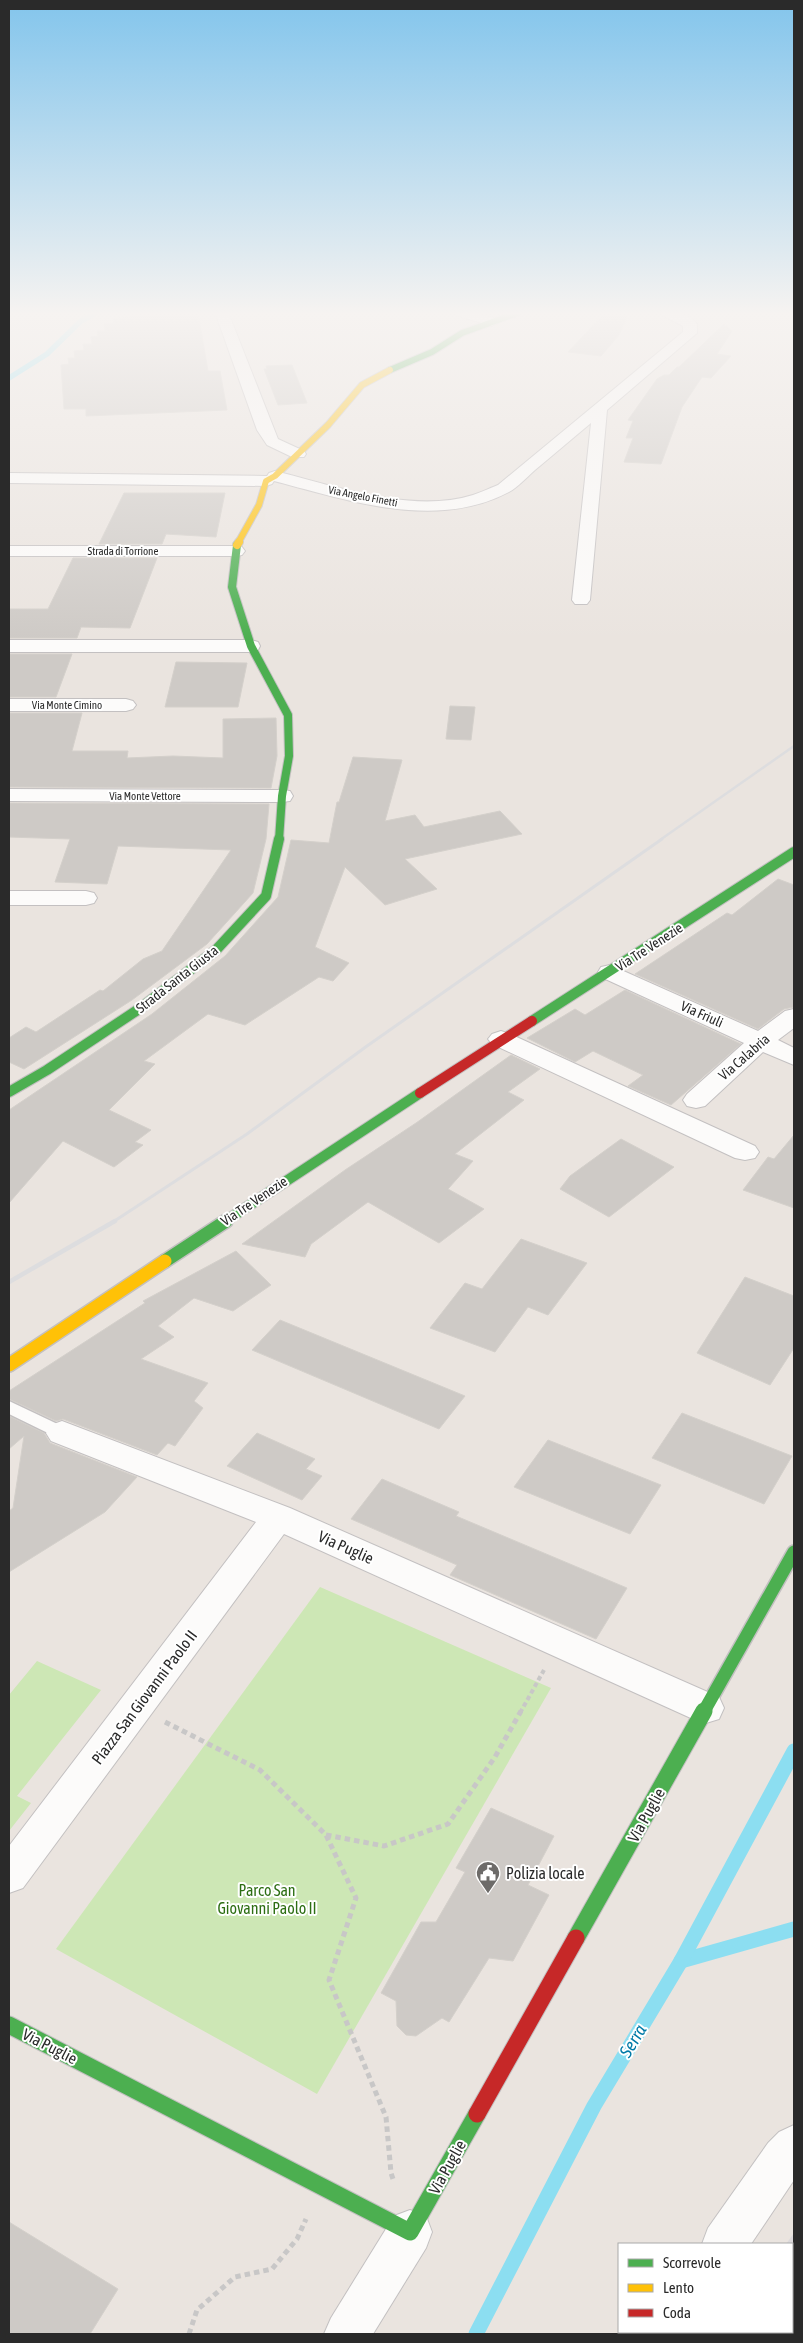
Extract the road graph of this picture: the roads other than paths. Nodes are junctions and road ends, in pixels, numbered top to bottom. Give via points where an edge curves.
1 (262, 421) edge
2 (332, 421) edge
3 (583, 421) edge
4 (599, 421) edge
5 (298, 454) junction
6 (9, 478) edge
7 (271, 478) junction
8 (9, 551) edge
9 (236, 551) junction
10 (581, 600) dead end
11 (9, 646) edge
12 (251, 646) junction
13 (9, 705) edge
14 (126, 705) dead end
15 (9, 795) edge
16 (282, 796) junction
17 (794, 852) edge
18 (9, 898) edge
19 (86, 898) dead end
20 (610, 972) junction
21 (794, 1016) edge
22 (502, 1039) junction
23 (761, 1040) junction
24 (794, 1057) edge
25 (9, 1092) edge
26 (696, 1100) dead end
27 (745, 1152) dead end
28 (10, 1362) edge
29 (9, 1408) edge
30 (62, 1433) joint
31 (278, 1517) junction
32 (794, 1552) edge
33 (706, 1708) junction
34 (9, 1876) edge
35 (9, 2025) edge
36 (794, 2147) edge
37 (410, 2232) junction
38 (725, 2243) edge
39 (347, 2334) edge

1 - 5 street via 272,442
2 - 5 street
3 - 7 street, Via Angelo Finetti via 504,488 486,498 443,504 400,504
4 - 10 street
5 - 7 street
6 - 7 street
7 - 9 street, Strada Santa Giusta
8 - 9 street, Strada di Torrione
9 - 12 street, Strada Santa Giusta via 232,587
11 - 12 street
12 - 16 street, Strada Santa Giusta via 288,715 289,756
13 - 14 street, Via Monte Cimino
15 - 16 street, Via Monte Vettore
16 - 25 street, Strada Santa Giusta via 279,838 266,896 216,950 142,1007
17 - 20 street, Via Tre Venezie
18 - 19 street
20 - 22 street, Via Tre Venezie
20 - 23 street, Via Friuli
21 - 23 street, Via Calabria
22 - 27 street
22 - 28 street, Via Tre Venezie
23 - 24 street, Via Friuli
23 - 26 street, Via Calabria
29 - 30 lane, Via Puglie
30 - 31 street, Via Puglie
31 - 33 street, Via Puglie
31 - 34 street, Piazza San Giovanni Paolo II
32 - 33 street, Via Puglie
33 - 37 street, Via Puglie
35 - 37 street, Via Puglie
36 - 38 street
37 - 39 street

